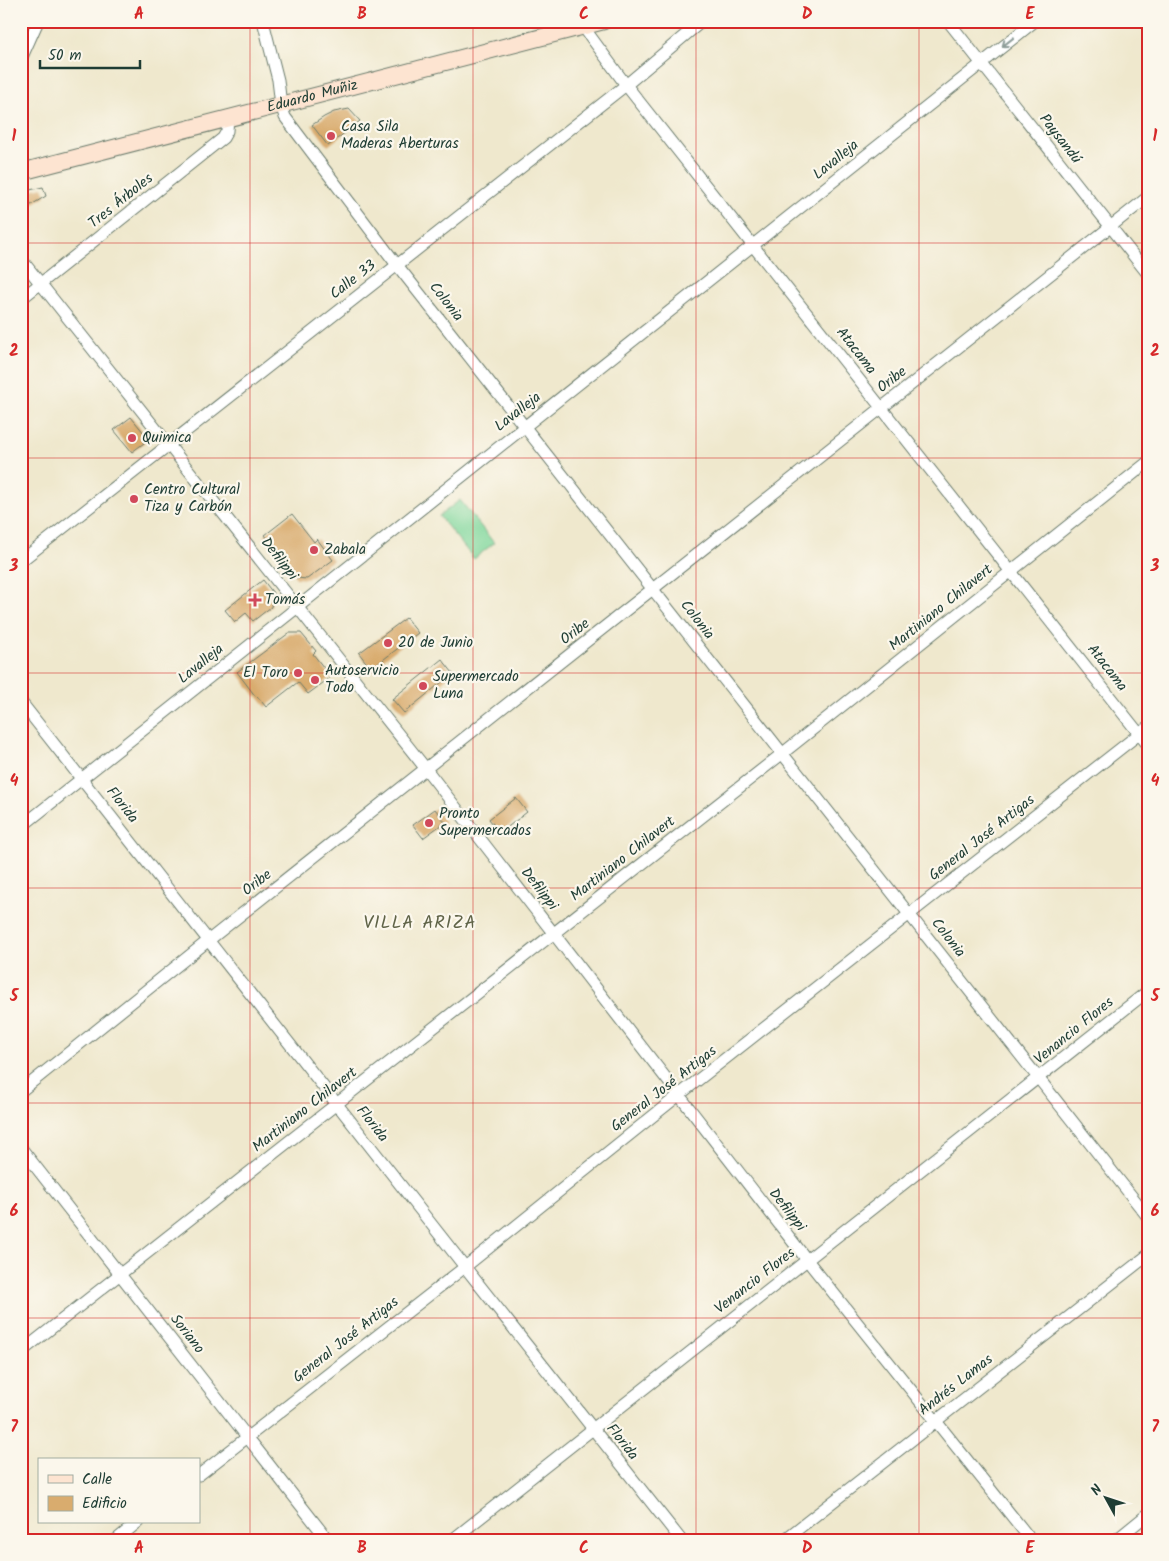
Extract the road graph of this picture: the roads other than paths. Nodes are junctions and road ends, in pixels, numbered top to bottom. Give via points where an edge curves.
1 (38, 21) edge
2 (263, 21) edge
3 (604, 21) edge
4 (702, 21) edge
5 (948, 21) edge
6 (1035, 21) edge
7 (580, 24) edge
8 (21, 59) edge
9 (981, 64) junction
10 (626, 84) junction
11 (281, 105) junction
12 (228, 118) junction
13 (21, 172) edge
14 (1148, 197) edge
15 (1110, 227) junction
16 (754, 245) junction
17 (21, 259) edge
18 (397, 265) junction
19 (1148, 274) edge
20 (41, 284) junction
21 (21, 299) edge
22 (881, 408) junction
23 (525, 426) junction
24 (168, 444) junction
25 (1148, 462) edge
26 (21, 561) edge
27 (1011, 572) junction
28 (654, 589) junction
29 (297, 606) junction
30 (21, 702) edge
31 (1144, 730) edge
32 (1148, 745) edge
33 (783, 753) junction
34 (426, 769) junction
35 (83, 779) junction
36 (21, 827) edge
37 (910, 914) junction
38 (553, 932) junction
39 (209, 940) junction
40 (1148, 991) edge
41 (1038, 1078) junction
42 (21, 1091) edge
43 (679, 1096) junction
44 (337, 1104) junction
45 (21, 1148) edge
46 (1148, 1217) edge
47 (1148, 1255) edge
48 (807, 1260) junction
49 (465, 1267) junction
50 (120, 1273) junction
51 (21, 1352) edge
52 (936, 1420) junction
53 (593, 1429) junction
54 (248, 1436) junction
55 (200, 1474) edge
56 (1148, 1514) edge
57 (136, 1524) edge
58 (116, 1540) edge
59 (328, 1540) edge
60 (452, 1540) edge
61 (681, 1540) edge
62 (784, 1540) edge
63 (1031, 1540) edge
64 (1116, 1540) edge

1 - 8 street
2 - 11 street, Colonia
3 - 7 street, Eduardo Muñiz
4 - 10 street, Calle 33
5 - 9 street, Paysandú
6 -> 9 street, Lavalleja
7 - 10 street, Atacama
7 - 11 street, Eduardo Muñiz
9 - 15 street, Paysandú
9 - 16 street, Lavalleja
10 - 16 street, Atacama
10 - 18 street, Calle 33
11 - 12 street, Eduardo Muñiz
11 - 18 street, Colonia via 285,117
12 - 13 street, Eduardo Muñiz
12 - 20 street, Tres Árboles via 223,138
14 - 15 street, Oribe
15 - 19 street, Paysandú
15 - 22 street, Oribe
16 - 22 street, Atacama
16 - 23 street, Lavalleja
17 - 20 street, Defilippi
18 - 23 street, Colonia
18 - 24 street, Calle 33
20 - 21 street, Tres Árboles
20 - 24 street, Defilippi
22 - 27 street, Atacama
22 - 28 street, Oribe
23 - 28 street, Colonia
23 - 29 street, Lavalleja
24 - 26 street, Calle 33
24 - 29 street, Defilippi
25 - 27 street, Martiniano Chilavert
27 - 31 street, Atacama
27 - 33 street, Martiniano Chilavert
28 - 33 street, Colonia
28 - 34 street, Oribe
29 - 34 street, Defilippi
29 - 35 street, Lavalleja
30 - 35 street, Florida
31 - 32 street, Atacama
31 - 37 street, General José Artigas
33 - 37 street, Colonia
33 - 38 street, Martiniano Chilavert
34 - 38 street, Defilippi
34 - 39 street, Oribe
35 - 36 street, Lavalleja
35 - 39 street, Florida
37 - 41 street, Colonia
37 - 43 street, General José Artigas
38 - 43 street, Defilippi
38 - 44 street, Martiniano Chilavert
39 - 42 street, Oribe
39 - 44 street, Florida
40 - 41 street, Venancio Flores
41 - 46 street, Colonia
41 - 48 street, Venancio Flores
43 - 48 street, Defilippi
43 - 49 street, General José Artigas
44 - 49 street, Florida
44 - 50 street, Martiniano Chilavert
45 - 50 street, Soriano
47 - 52 street, Andrés Lamas
48 - 52 street, Defilippi
48 - 53 street, Venancio Flores
49 - 53 street, Florida
49 - 54 street, General José Artigas
50 - 51 street, Martiniano Chilavert
50 - 54 street, Soriano
52 - 62 street, Andrés Lamas
52 - 63 street, Defilippi
53 - 60 street, Venancio Flores
53 - 61 street, Florida
54 - 55 street, General José Artigas
54 - 59 street, Soriano
56 - 64 street
57 - 58 street

